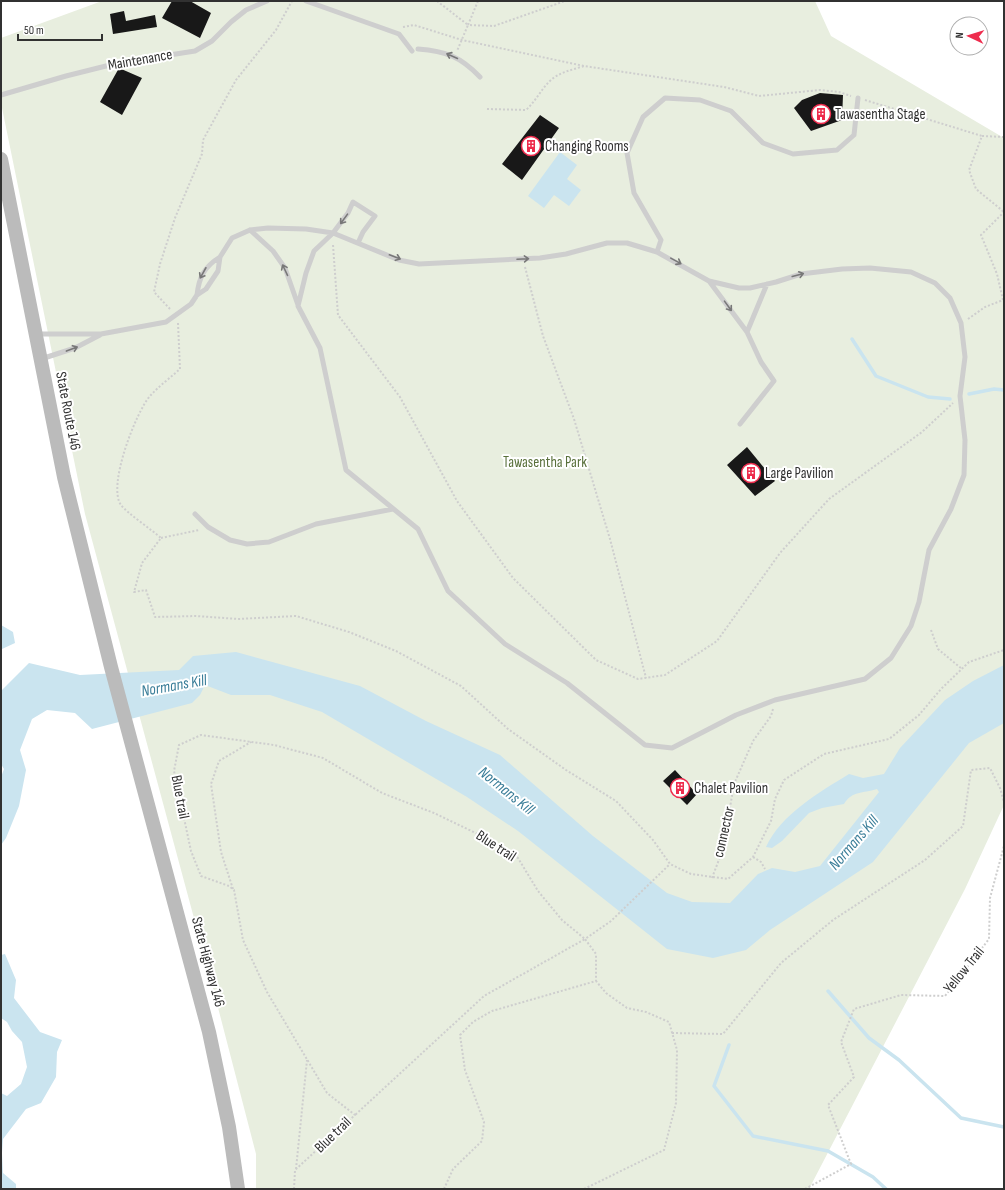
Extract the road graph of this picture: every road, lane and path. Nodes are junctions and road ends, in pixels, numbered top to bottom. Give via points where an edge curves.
1 (267, 1) edge
2 (306, 1) edge
3 (437, 1) edge
4 (478, 1) edge
5 (565, 1) edge
6 (468, 26) junction
7 (399, 34) junction
8 (462, 40) junction
9 (418, 49) dead end
10 (412, 51) dead end
11 (455, 57) junction
12 (584, 66) junction
13 (480, 77) dead end
14 (1, 95) edge
15 (858, 98) junction
16 (486, 109) dead end
17 (982, 136) junction
18 (1004, 137) edge
19 (1, 159) edge
20 (1004, 212) edge
21 (250, 230) junction
22 (333, 233) junction
23 (358, 242) junction
24 (657, 252) junction
25 (220, 257) junction
26 (523, 259) junction
27 (709, 281) junction
28 (767, 284) junction
29 (197, 296) junction
30 (1003, 300) edge
31 (298, 306) junction
32 (961, 323) junction
33 (747, 332) junction
34 (35, 334) junction
35 (101, 334) junction
36 (40, 359) junction
37 (960, 396) junction
38 (740, 424) dead end
39 (393, 509) junction
40 (195, 514) dead end
41 (208, 528) junction
42 (161, 538) dead end
43 (931, 630) dead end
44 (962, 669) dead end
45 (646, 678) junction
46 (776, 700) junction
47 (252, 741) junction
48 (133, 745) joint
49 (1004, 802) edge
50 (1004, 846) edge
51 (753, 857) dead end
52 (670, 864) dead end
53 (765, 869) dead end
54 (712, 878) dead end
55 (234, 890) junction
56 (585, 939) junction
57 (596, 981) junction
58 (672, 1033) junction
59 (308, 1060) junction
60 (355, 1115) junction
61 (295, 1170) junction
62 (238, 1189) edge
63 (294, 1189) edge
64 (444, 1189) edge
65 (584, 1189) edge
66 (805, 1189) edge

1 - 14 lane, Maintenance via 246,10 212,41 195,51 118,63
2 - 7 lane
3 - 6 path
4 - 6 path
5 - 6 path via 494,26
6 - 8 path
7 - 8 path via 403,26 414,25
7 - 10 lane
8 - 11 path
8 - 12 path
11 -> 9 lane via 437,50
11 - 13 lane via 468,64
12 - 15 path via 724,87 759,96 820,90
12 - 16 path via 563,72 551,80 526,110
15 - 17 path
15 - 24 lane via 854,135 837,150 793,154 762,143 731,111 700,100 665,98 643,116 627,153 634,193 661,240
17 - 18 path
17 - 20 path via 969,170 976,189
19 - 34 main road, State Route 146
20 - 30 path via 981,235 997,274
21 - 22 lane via 306,229
21 - 25 lane via 232,238
31 -> 21 lane via 285,268 273,251
22 - 23 lane
23 -> 22 lane via 375,216 352,202 348,213
22 - 31 lane via 314,251
22 - 45 path via 338,315 400,397 457,501 513,578 596,660 638,679
23 -> 26 lane via 399,260 418,264
26 -> 24 lane via 566,254 607,243 627,243
24 -> 27 lane
25 - 29 lane via 218,271 206,289
25 -> 29 lane via 208,264 198,282
26 - 45 path via 543,336 574,419 610,539
27 - 28 lane via 739,288
27 -> 33 lane
28 -> 32 lane via 801,274 842,269 870,268 911,272 936,283 950,298
28 - 33 lane
29 - 35 lane via 191,304 166,322
30 - 32 path
31 - 39 lane via 320,348 346,470
32 - 37 lane via 965,357
33 - 38 lane via 761,362 774,381
34 - 35 lane
34 - 36 main road, State Route 146
36 -> 35 lane via 76,348
36 - 48 main road, State Route 146 via 64,477
37 - 45 path via 922,432 829,499 780,553 717,641 665,675
37 - 46 lane via 965,440 964,475 929,550 919,602 910,626 891,658 865,679
39 - 41 lane via 316,524 269,542 247,544 230,540
39 - 46 lane via 418,529 448,591 505,644 567,683 645,745 672,748 736,715
40 - 41 lane
41 - 42 path
43 - 44 path via 938,649
46 - 54 path, connector via 771,716 753,741 734,784 723,849
47 - 55 path via 219,762 211,784 221,852
47 - 55 path, Blue trail via 201,735 179,745 174,771 190,851 201,876
47 - 56 path, Blue trail via 323,758 382,793 434,813 486,838 518,858 538,891 562,920
48 - 62 main road, State Highway 146 via 209,1032
49 - 58 path via 990,768 971,770 963,826 925,860 833,920 781,963 723,1034
50 - 66 path, Yellow Trail via 990,898 989,939 946,996 901,995 854,1009 841,1042 854,1077 828,1105 851,1164
51 - 53 path via 761,862
52 - 56 path via 611,922
55 - 59 path, Blue trail via 243,940 267,992
56 - 57 path, Blue trail via 596,954
56 - 60 path via 484,996
57 - 58 path via 606,993 627,1008 646,1012 669,1022
57 - 64 path via 492,1011 473,1022 460,1035 465,1070 484,1122 482,1141 453,1169
58 - 65 path via 677,1050 676,1103 664,1150
59 - 60 path, Blue trail via 328,1093
59 - 61 path
60 - 61 path, Blue trail
61 - 63 path

